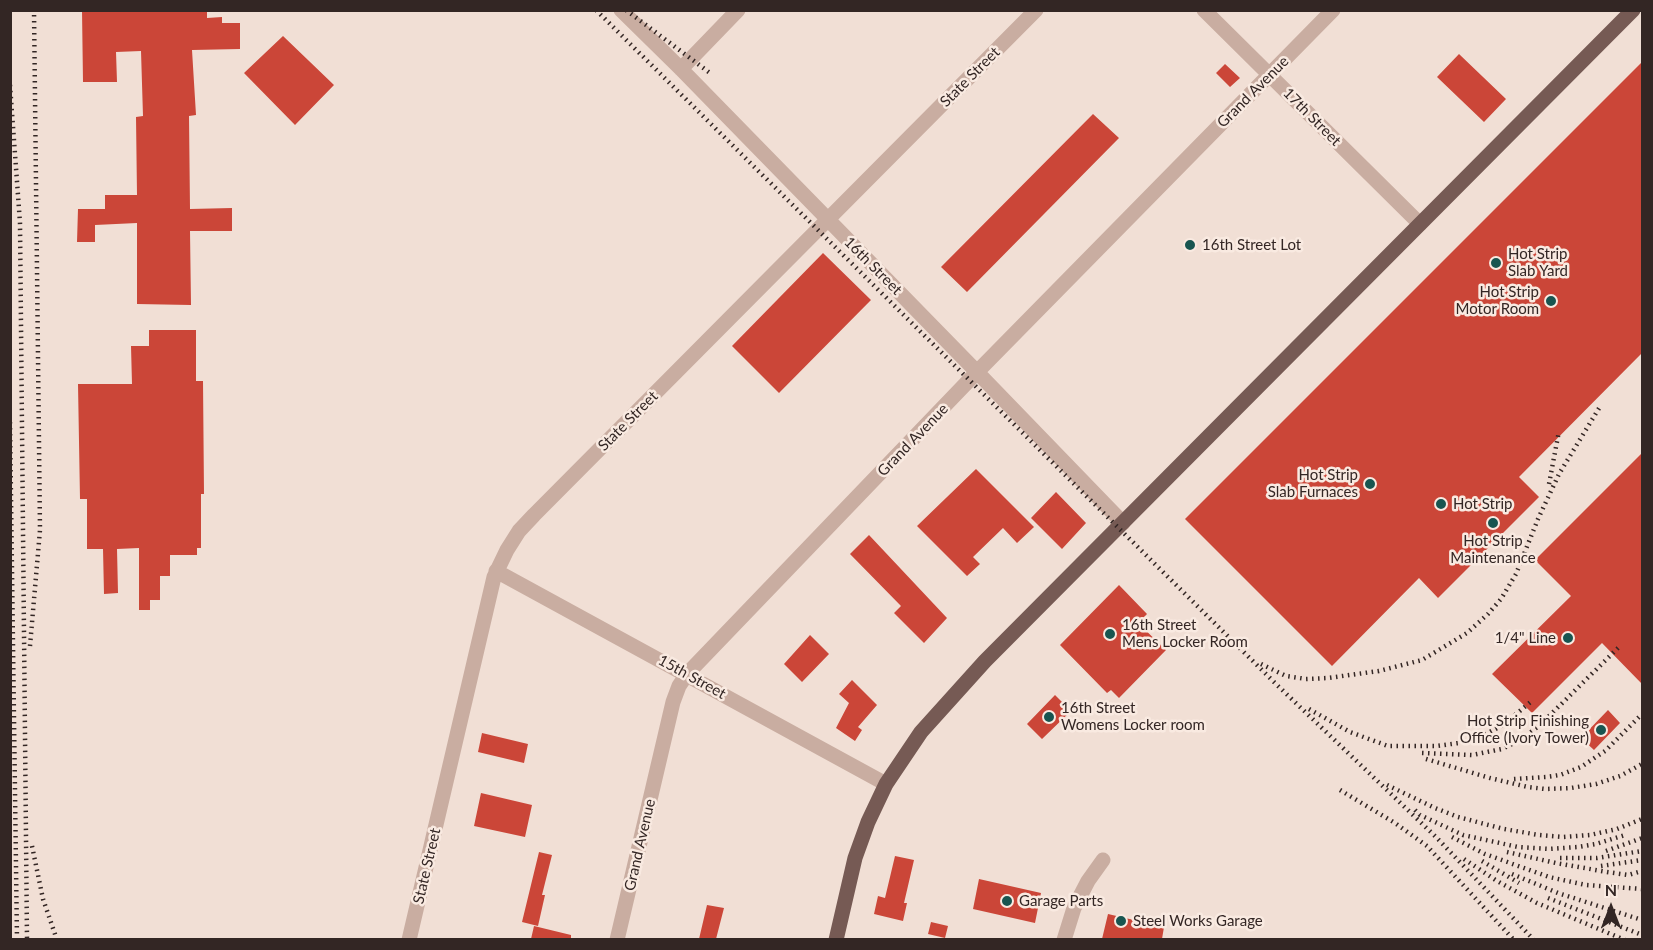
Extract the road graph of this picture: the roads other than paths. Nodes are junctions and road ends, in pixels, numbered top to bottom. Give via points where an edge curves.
1 (621, 10) edge
2 (738, 10) edge
3 (1036, 10) edge
4 (1204, 10) edge
5 (1334, 10) edge
6 (1633, 10) edge
7 (681, 69) junction
8 (1270, 75) junction
9 (828, 220) junction
10 (1420, 224) junction
11 (977, 372) junction
12 (1123, 523) junction
13 (496, 571) junction
14 (687, 674) junction
15 (886, 784) junction
16 (1103, 860) dead end
17 (410, 939) edge
18 (617, 939) edge
19 (836, 939) edge
20 (1064, 939) edge

1 - 7 street, 16th Street
2 - 7 street
3 - 9 street, State Street
4 - 8 street, 17th Street
5 - 8 street, Grand Avenue
6 - 10 main road
7 - 9 street, 16th Street
8 - 10 street, 17th Street
8 - 11 street, Grand Avenue
9 - 11 street, 16th Street
9 - 13 street, State Street via 534,515 513,540
10 - 12 main road
11 - 12 street, 16th Street
11 - 14 street, Grand Avenue
12 - 15 main road via 947,702
13 - 14 street, 15th Street
13 - 17 street, State Street
14 - 15 street, 15th Street
14 - 18 street, Grand Avenue via 673,702
15 - 19 main road via 855,858
16 - 20 street via 1074,908

